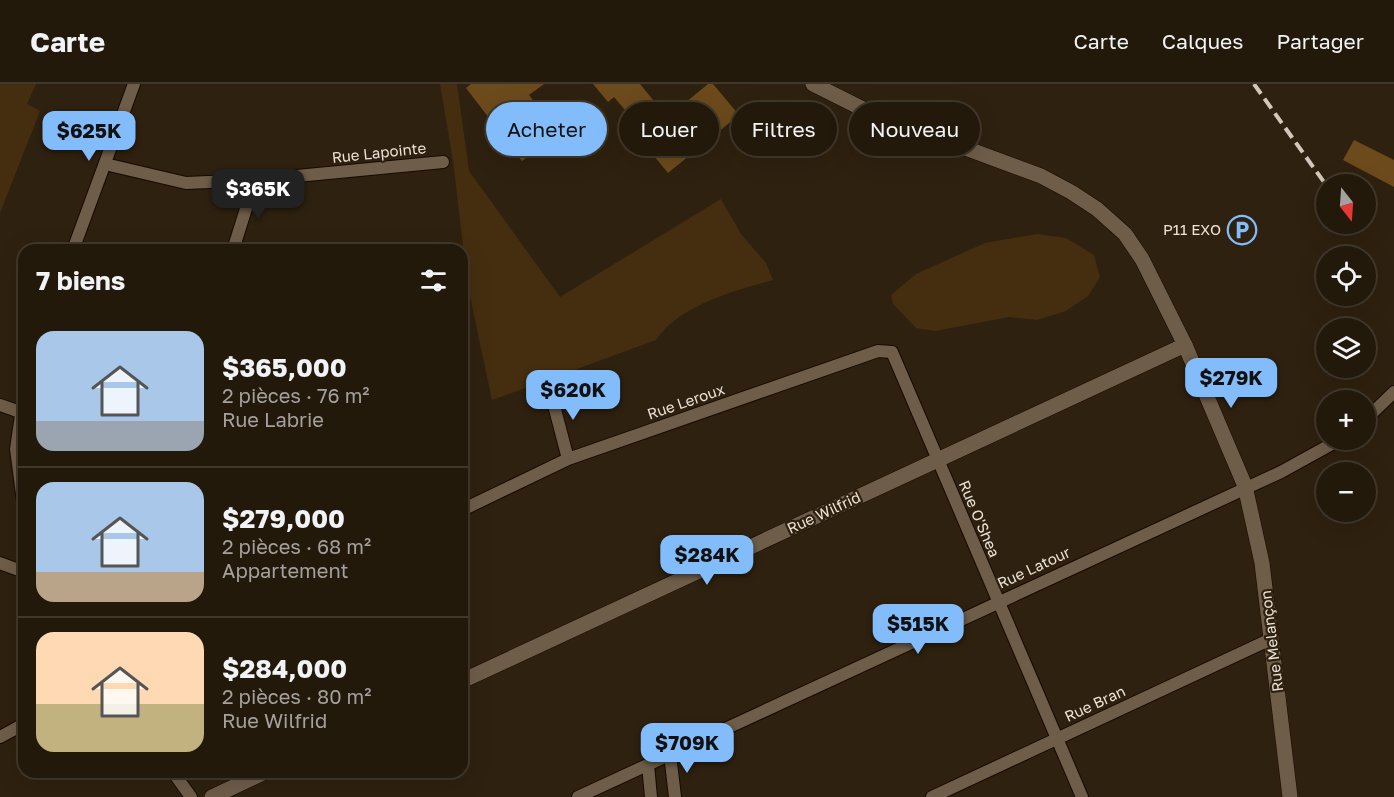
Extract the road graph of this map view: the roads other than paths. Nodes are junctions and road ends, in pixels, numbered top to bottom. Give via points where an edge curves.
1 (134, 84) edge
2 (813, 84) edge
3 (443, 162) dead end
4 (105, 164) junction
5 (255, 180) junction
6 (75, 244) edge
7 (235, 244) edge
8 (1185, 345) junction
9 (892, 352) joint
10 (550, 390) dead end
11 (1394, 392) edge
12 (0, 405) edge
13 (1376, 409) edge
14 (18, 411) edge
15 (18, 430) edge
16 (1321, 450) edge
17 (568, 459) junction
18 (938, 460) junction
19 (18, 464) edge
20 (1245, 486) junction
21 (468, 507) edge
22 (0, 564) edge
23 (18, 570) edge
24 (998, 602) junction
25 (1271, 639) junction
26 (468, 678) edge
27 (18, 727) edge
28 (0, 737) edge
29 (1057, 739) junction
30 (670, 754) junction
31 (648, 765) junction
32 (177, 778) edge
33 (252, 778) edge
34 (191, 797) edge
35 (212, 797) edge
36 (578, 797) edge
37 (651, 797) edge
38 (675, 797) edge
39 (932, 797) edge
40 (1082, 797) edge
41 (1290, 797) edge

1 - 4 street
2 - 8 street, Rue Melançon via 871,113 1041,176 1097,209 1125,234 1143,259
3 - 5 street, Rue Lapointe
4 - 5 street, Rue Lapointe via 186,183
4 - 6 street
5 - 7 street
8 - 18 street, Rue Wilfrid
8 - 20 street, Rue Melançon
9 - 17 street, Rue Leroux via 878,351
9 - 18 street, Rue O'Shea
10 - 17 street
11 - 13 street
12 - 14 street
15 - 19 street
16 - 20 street, Rue Latour
17 - 21 street, Rue Leroux
18 - 24 street, Rue O'Shea
18 - 26 street, Rue Wilfrid
20 - 24 street, Rue Latour
20 - 25 street, Rue Melançon via 1261,555
22 - 23 street
24 - 29 street, Rue O'Shea
24 - 30 street, Rue Latour
25 - 29 street, Rue Bran
25 - 41 street, Rue Melançon
27 - 28 street
29 - 39 street, Rue Bran
29 - 40 street, Rue O'Shea
30 - 31 street, Rue Latour
30 - 38 street
31 - 36 street, Rue Latour
31 - 37 street
32 - 34 street
33 - 35 street

